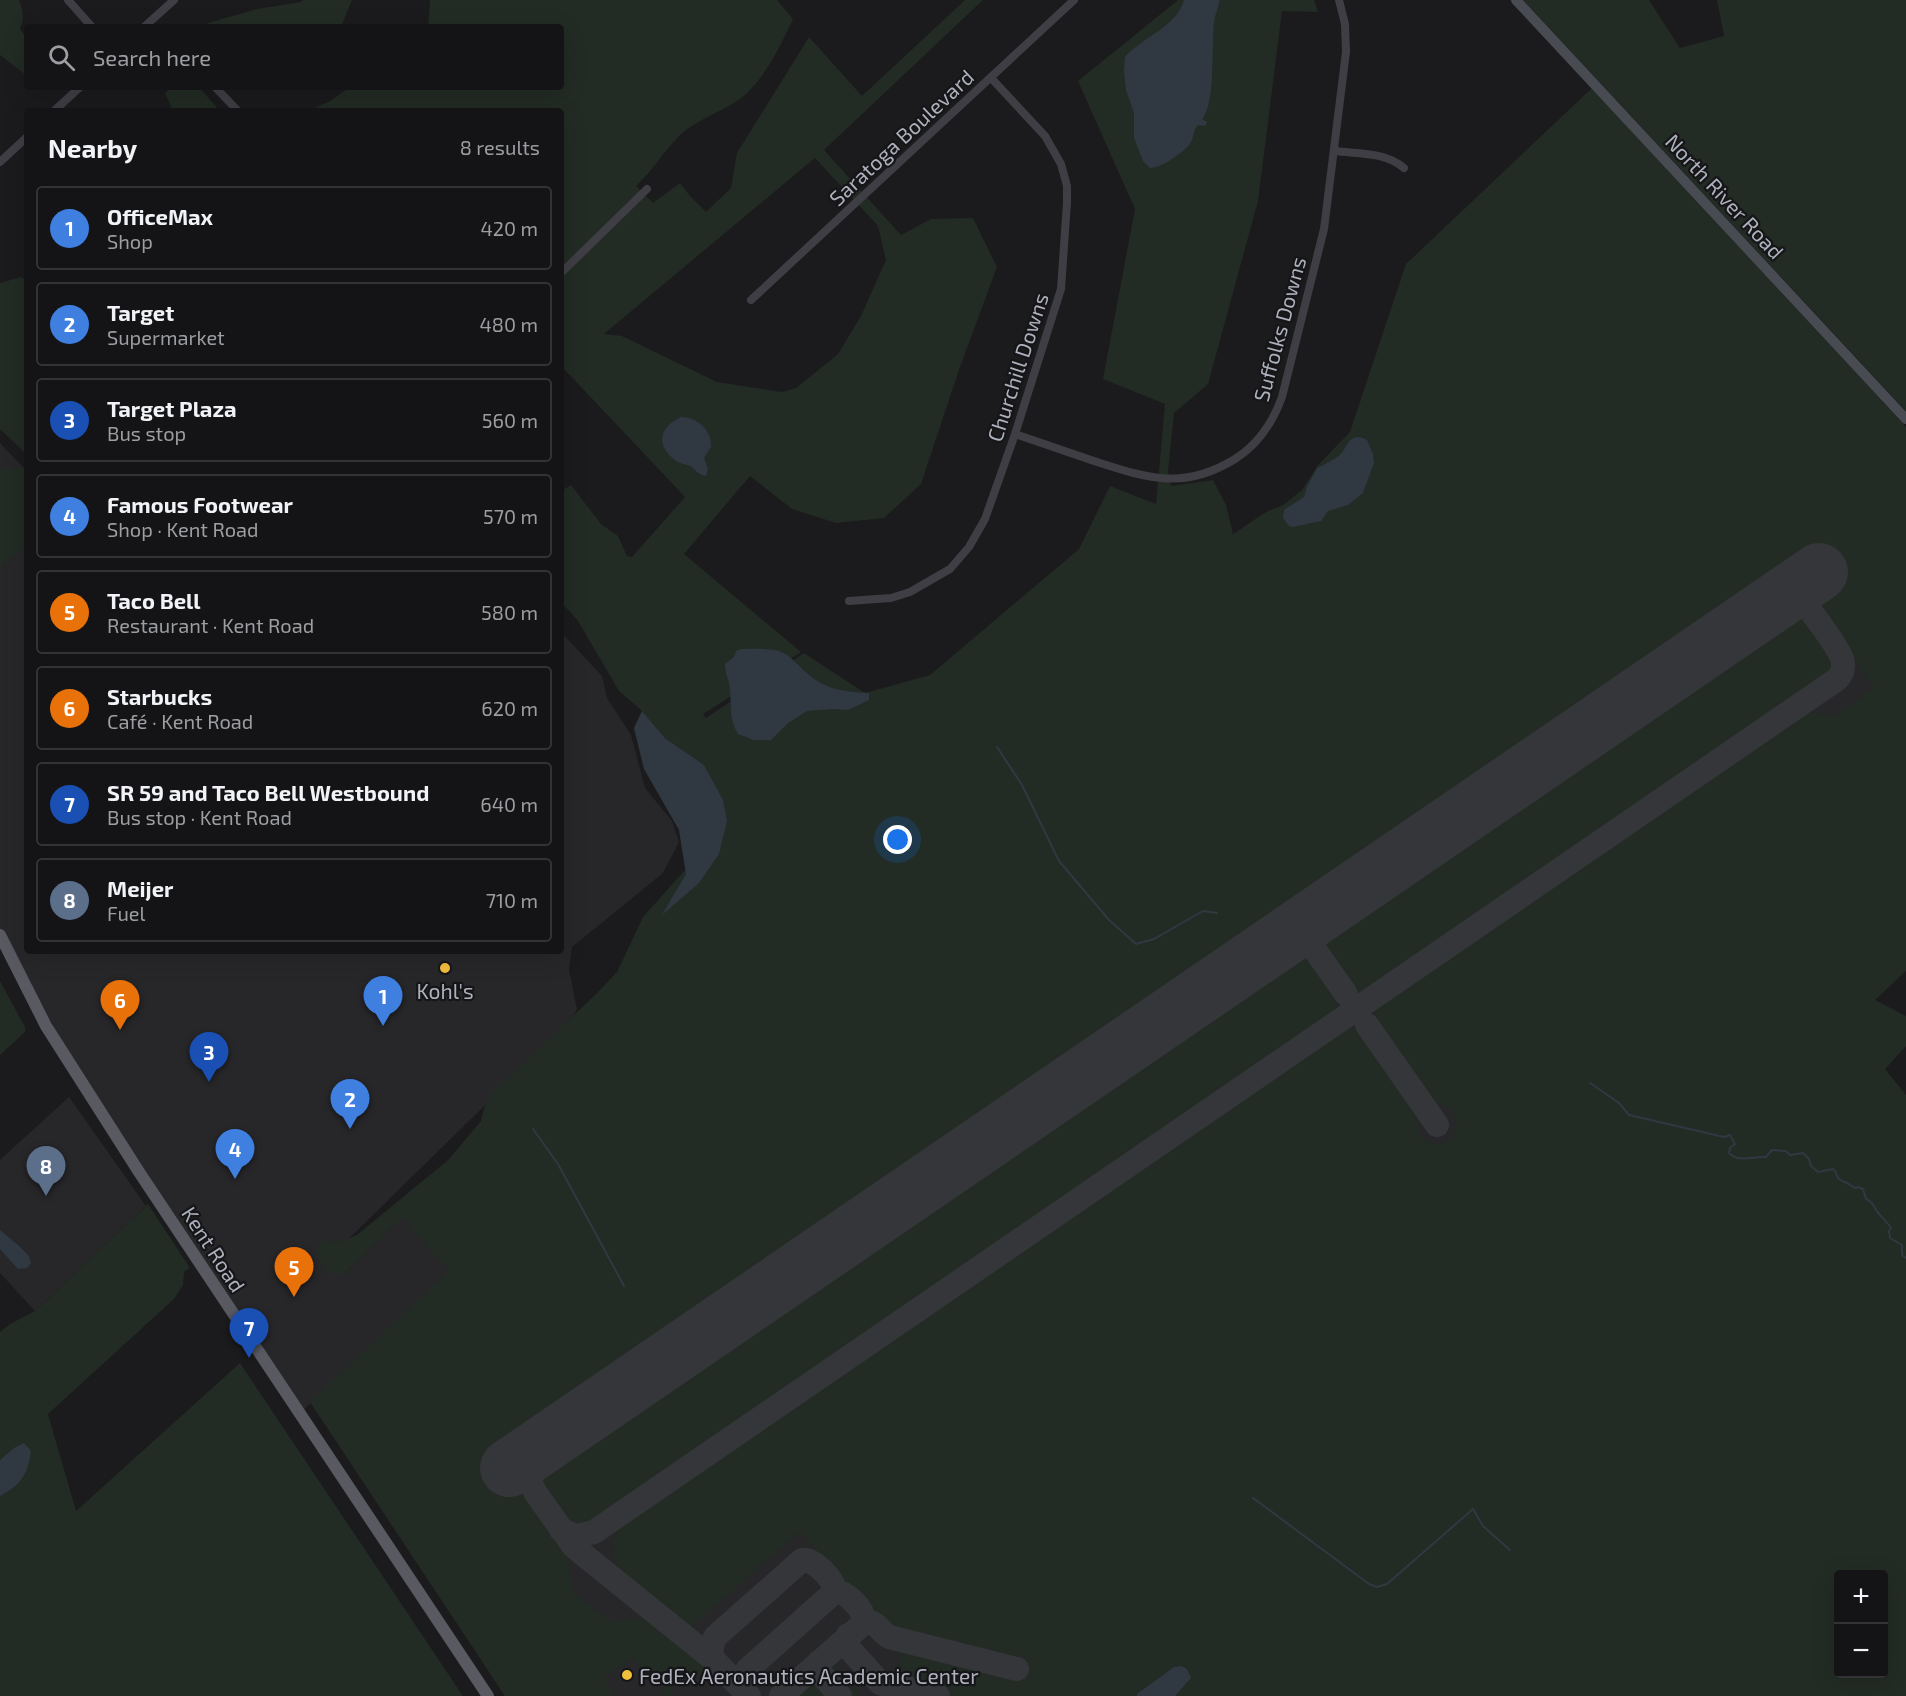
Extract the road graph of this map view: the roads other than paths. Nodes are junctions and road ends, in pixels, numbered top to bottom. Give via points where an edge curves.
1 (68, 0) edge
2 (174, 0) edge
3 (1074, 0) edge
4 (1339, 0) edge
5 (1516, 0) edge
6 (153, 19) junction
7 (89, 24) edge
8 (147, 24) edge
9 (157, 24) edge
10 (992, 79) junction
11 (77, 90) edge
12 (218, 90) edge
13 (57, 108) edge
14 (234, 108) edge
15 (24, 140) edge
16 (1335, 151) junction
17 (0, 162) edge
18 (1404, 168) dead end
19 (647, 189) dead end
20 (564, 270) edge
21 (751, 300) dead end
22 (1906, 419) edge
23 (1015, 434) junction
24 (849, 601) dead end
25 (0, 935) edge
26 (488, 1696) edge

1 - 7 street
2 - 6 street
3 - 10 street, Saratoga Boulevard
4 - 16 street, Suffolks Downs via 1346,52
5 - 22 street, North River Road
6 - 8 street
6 - 9 street
10 - 21 street, Saratoga Boulevard
10 - 23 street, Churchill Downs via 1045,136 1066,186 1061,289
11 - 13 street
12 - 14 street
15 - 17 street
16 - 18 street via 1395,160
16 - 23 street, Suffolks Downs via 1324,229 1282,397 1269,425 1248,449 1208,473 1148,478
19 - 20 street
23 - 24 street, Churchill Downs via 985,519 960,560 910,592 891,598
25 - 26 main road, Kent Road via 46,1026 139,1172

